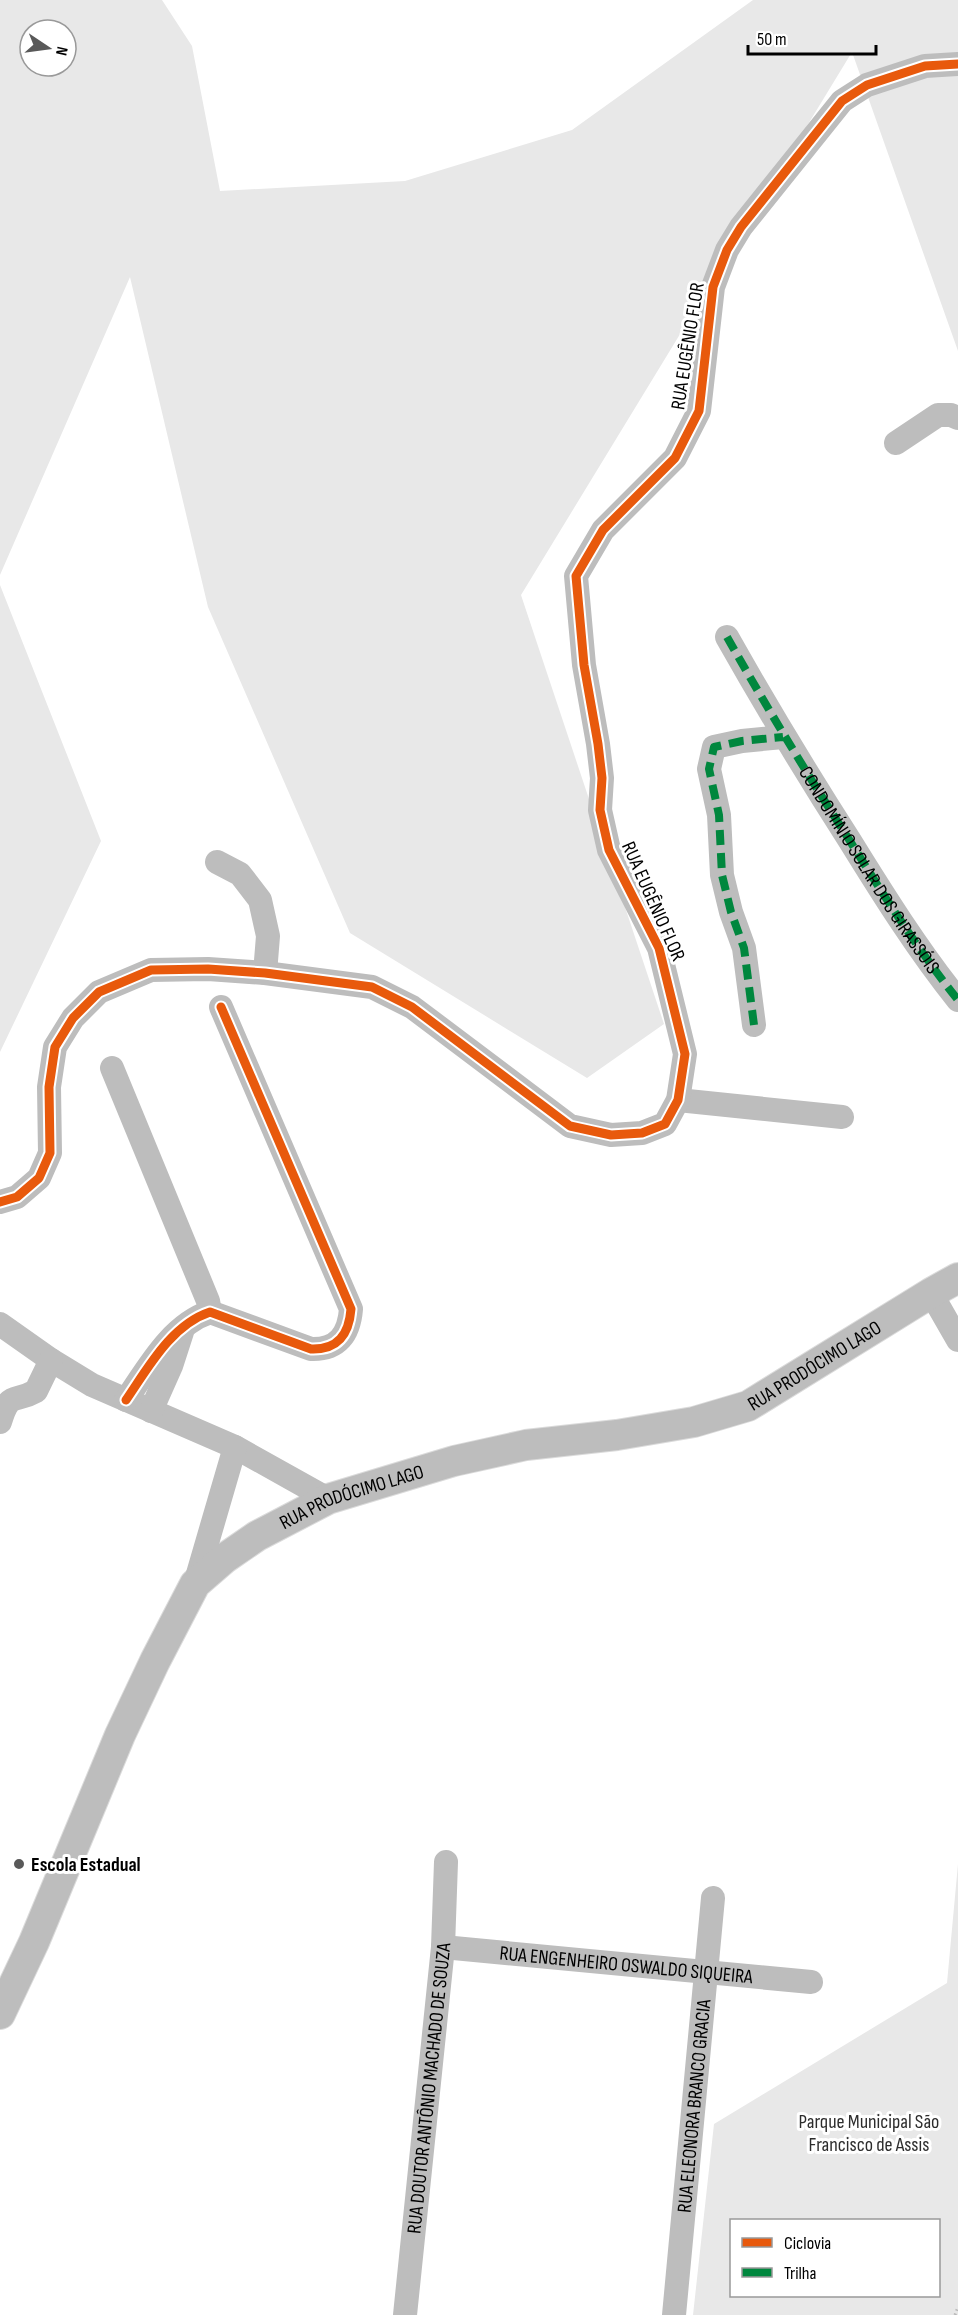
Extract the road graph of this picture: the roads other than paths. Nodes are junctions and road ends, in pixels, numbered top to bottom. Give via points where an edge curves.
1 (958, 64) edge
2 (958, 418) edge
3 (896, 442) dead end
4 (727, 637) dead end
5 (783, 736) junction
6 (217, 862) dead end
7 (265, 972) junction
8 (958, 1000) edge
9 (221, 1007) dead end
10 (754, 1025) dead end
11 (112, 1068) dead end
12 (678, 1100) junction
13 (842, 1116) dead end
14 (0, 1202) edge
15 (958, 1278) edge
16 (931, 1293) junction
17 (210, 1312) junction
18 (0, 1324) edge
19 (958, 1340) edge
20 (51, 1360) junction
21 (163, 1363) junction
22 (126, 1400) junction
23 (151, 1411) junction
24 (0, 1422) edge
25 (235, 1448) junction
26 (328, 1498) junction
27 (195, 1584) junction
28 (446, 1862) dead end
29 (713, 1898) dead end
30 (443, 1947) junction
31 (705, 1973) junction
32 (811, 1982) dead end
33 (0, 2014) edge
34 (405, 2315) edge
35 (674, 2315) edge

1 - 12 street, RUA EUGÊNIO FLOR via 925,66 867,85 842,100 741,227 713,287 699,411 675,458 603,530 576,576 584,665 602,778 600,810 609,850 659,948 669,983 685,1054
2 - 3 street via 938,415
4 - 5 street, CONDOMÍNIO SOLAR DOS GIRASSÓIS
5 - 8 street, CONDOMÍNIO SOLAR DOS GIRASSÓIS via 882,893
5 - 10 street via 714,747 709,769 720,815 722,875 744,948
6 - 7 street via 240,874 260,900 268,936
7 - 12 street, RUA EUGÊNIO FLOR via 372,987 412,1007 570,1126 611,1135 642,1133 665,1124
7 - 14 street, RUA EUGÊNIO FLOR via 151,970 99,992 73,1018 56,1047 49,1088 50,1153 39,1178 17,1197
9 - 17 street via 351,1309 350,1325 341,1339 325,1350 311,1349
11 - 17 street
12 - 13 street
15 - 16 main road, RUA PRODÓCIMO LAGO
16 - 19 street
16 - 26 main road, RUA PRODÓCIMO LAGO via 748,1406 694,1422 628,1434 506,1449
17 - 21 street via 193,1317 163,1345
18 - 20 street
20 - 22 street
20 - 24 street via 36,1391 12,1399
21 - 22 street
21 - 23 street
22 - 23 street
23 - 25 street
25 - 26 street
25 - 27 street
26 - 27 main road, RUA PRODÓCIMO LAGO via 257,1536
27 - 33 main road, RUA PRODÓCIMO LAGO via 120,1735
28 - 30 street, RUA DOUTOR ANTÔNIO MACHADO DE SOUZA
29 - 31 street, RUA ELEONORA BRANCO GRACIA
30 - 31 street, RUA ENGENHEIRO OSWALDO SIQUEIRA
30 - 34 street, RUA DOUTOR ANTÔNIO MACHADO DE SOUZA
31 - 32 street, RUA ENGENHEIRO OSWALDO SIQUEIRA
31 - 35 street, RUA ELEONORA BRANCO GRACIA

